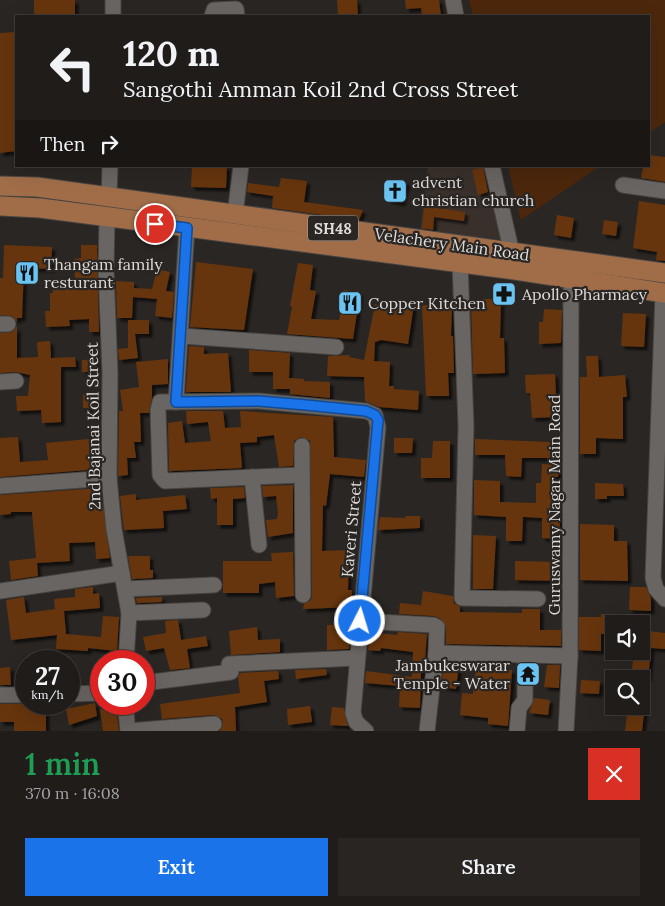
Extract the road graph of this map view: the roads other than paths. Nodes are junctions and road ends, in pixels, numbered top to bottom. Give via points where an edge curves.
1 (113, 0) edge
2 (453, 0) edge
3 (113, 15) edge
4 (212, 15) edge
5 (237, 15) edge
6 (456, 15) edge
7 (110, 167) edge
8 (233, 167) edge
9 (242, 167) edge
10 (492, 167) edge
11 (623, 185) dead end
12 (0, 186) edge
13 (665, 191) edge
14 (109, 198) junction
15 (0, 206) edge
16 (231, 214) junction
17 (107, 218) junction
18 (187, 228) junction
19 (512, 252) junction
20 (460, 263) junction
21 (515, 270) junction
22 (665, 273) edge
23 (571, 279) junction
24 (664, 293) edge
25 (182, 336) junction
26 (336, 347) dead end
27 (16, 381) dead end
28 (0, 382) edge
29 (176, 402) junction
30 (302, 446) dead end
31 (660, 473) edge
32 (302, 475) junction
33 (109, 478) junction
34 (252, 478) junction
35 (0, 486) edge
36 (259, 545) dead end
37 (122, 572) junction
38 (214, 585) dead end
39 (125, 589) junction
40 (0, 591) edge
41 (302, 595) dead end
42 (538, 599) dead end
43 (665, 599) edge
44 (203, 610) dead end
45 (129, 613) junction
46 (360, 621) junction
47 (127, 650) edge
48 (436, 653) junction
49 (525, 655) junction
50 (570, 656) junction
51 (357, 658) junction
52 (155, 681) edge
53 (0, 695) edge
54 (15, 695) edge
55 (126, 715) edge
56 (214, 724) dead end
57 (128, 731) edge
58 (366, 731) edge
59 (427, 731) edge
60 (517, 731) edge
61 (566, 731) edge

1 - 3 street
2 - 6 street
4 - 5 street via 214,10 236,9
7 - 14 street
8 - 16 street
9 - 16 street
10 - 19 street
11 - 13 street
12 - 14 main road, Velachery Main Road / SH48 via 37,187
14 - 16 main road, Velachery Main Road / SH48
14 - 17 main road
15 - 17 main road, Velachery Main Road / SH48
16 - 19 main road, Velachery Main Road / SH48
17 - 18 main road, Velachery Main Road / SH48
17 - 33 street, 2nd Bajanai Koil Street
18 - 20 main road, Velachery Main Road / SH48
18 - 25 street
19 - 21 street
19 - 22 main road, Velachery Main Road / SH48
20 - 21 main road, Velachery Main Road / SH48
20 - 42 street via 466,426 462,598
21 - 23 main road, Velachery Main Road / SH48
23 - 24 main road, Velachery Main Road / SH48
23 - 50 street, Guruswamy Nagar Main Road
24 - 31 street
25 - 26 street
25 - 29 street
27 - 28 street
29 - 34 street via 160,402 158,410 160,475 165,481
29 - 46 street, Kaveri Street via 269,402 366,411 375,415 378,427
30 - 32 street
31 - 43 street via 653,578
32 - 34 street
32 - 41 street
33 - 35 street
33 - 37 street, 2nd Bajanai Koil Street
34 - 36 street
37 - 39 street, 2nd Bajanai Koil Street
37 - 40 street
38 - 39 street
39 - 45 street, 2nd Bajanai Koil Street
44 - 45 street
45 - 47 street, 2nd Bajanai Koil Street
46 - 48 street via 433,625 437,627
46 - 51 street, Kaveri Street
48 - 49 street
48 - 59 street
49 - 50 street
49 - 60 street via 526,700 519,708
50 - 61 street, Guruswamy Nagar Main Road
51 - 52 street via 230,668
51 - 58 street, Kaveri Street via 353,718
53 - 54 street
55 - 57 street
56 - 57 street

